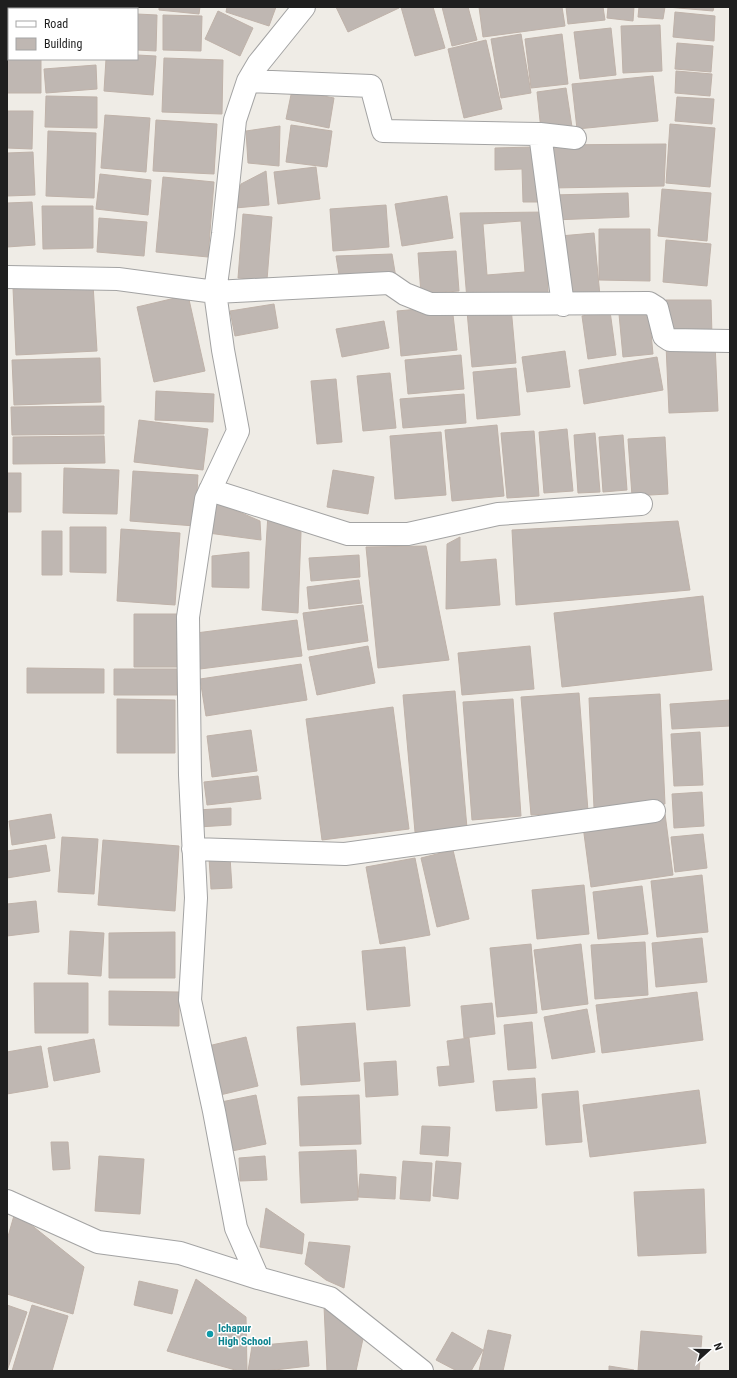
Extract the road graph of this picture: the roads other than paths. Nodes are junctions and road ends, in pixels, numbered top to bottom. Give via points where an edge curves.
1 (304, 7) edge
2 (248, 82) junction
3 (540, 134) junction
4 (575, 138) dead end
5 (7, 277) edge
6 (215, 292) junction
7 (563, 304) junction
8 (730, 341) edge
9 (210, 490) junction
10 (641, 504) dead end
11 (654, 811) dead end
12 (193, 849) junction
13 (7, 1201) edge
14 (258, 1278) junction
15 (422, 1371) edge

1 - 2 street via 258,64
2 - 3 street via 371,86 383,131
2 - 6 street via 234,120
3 - 4 street
3 - 7 street
5 - 6 street via 118,279
6 - 7 street via 389,283 405,294 430,304
6 - 9 street via 238,431
7 - 8 street via 649,303 657,308 664,336 670,340
9 - 10 street via 348,534 408,534 498,514
9 - 12 street via 206,499 188,617
11 - 12 street via 344,854
12 - 14 street via 196,898 190,1000 236,1228
13 - 14 street via 98,1242 180,1253
14 - 15 street via 330,1298

